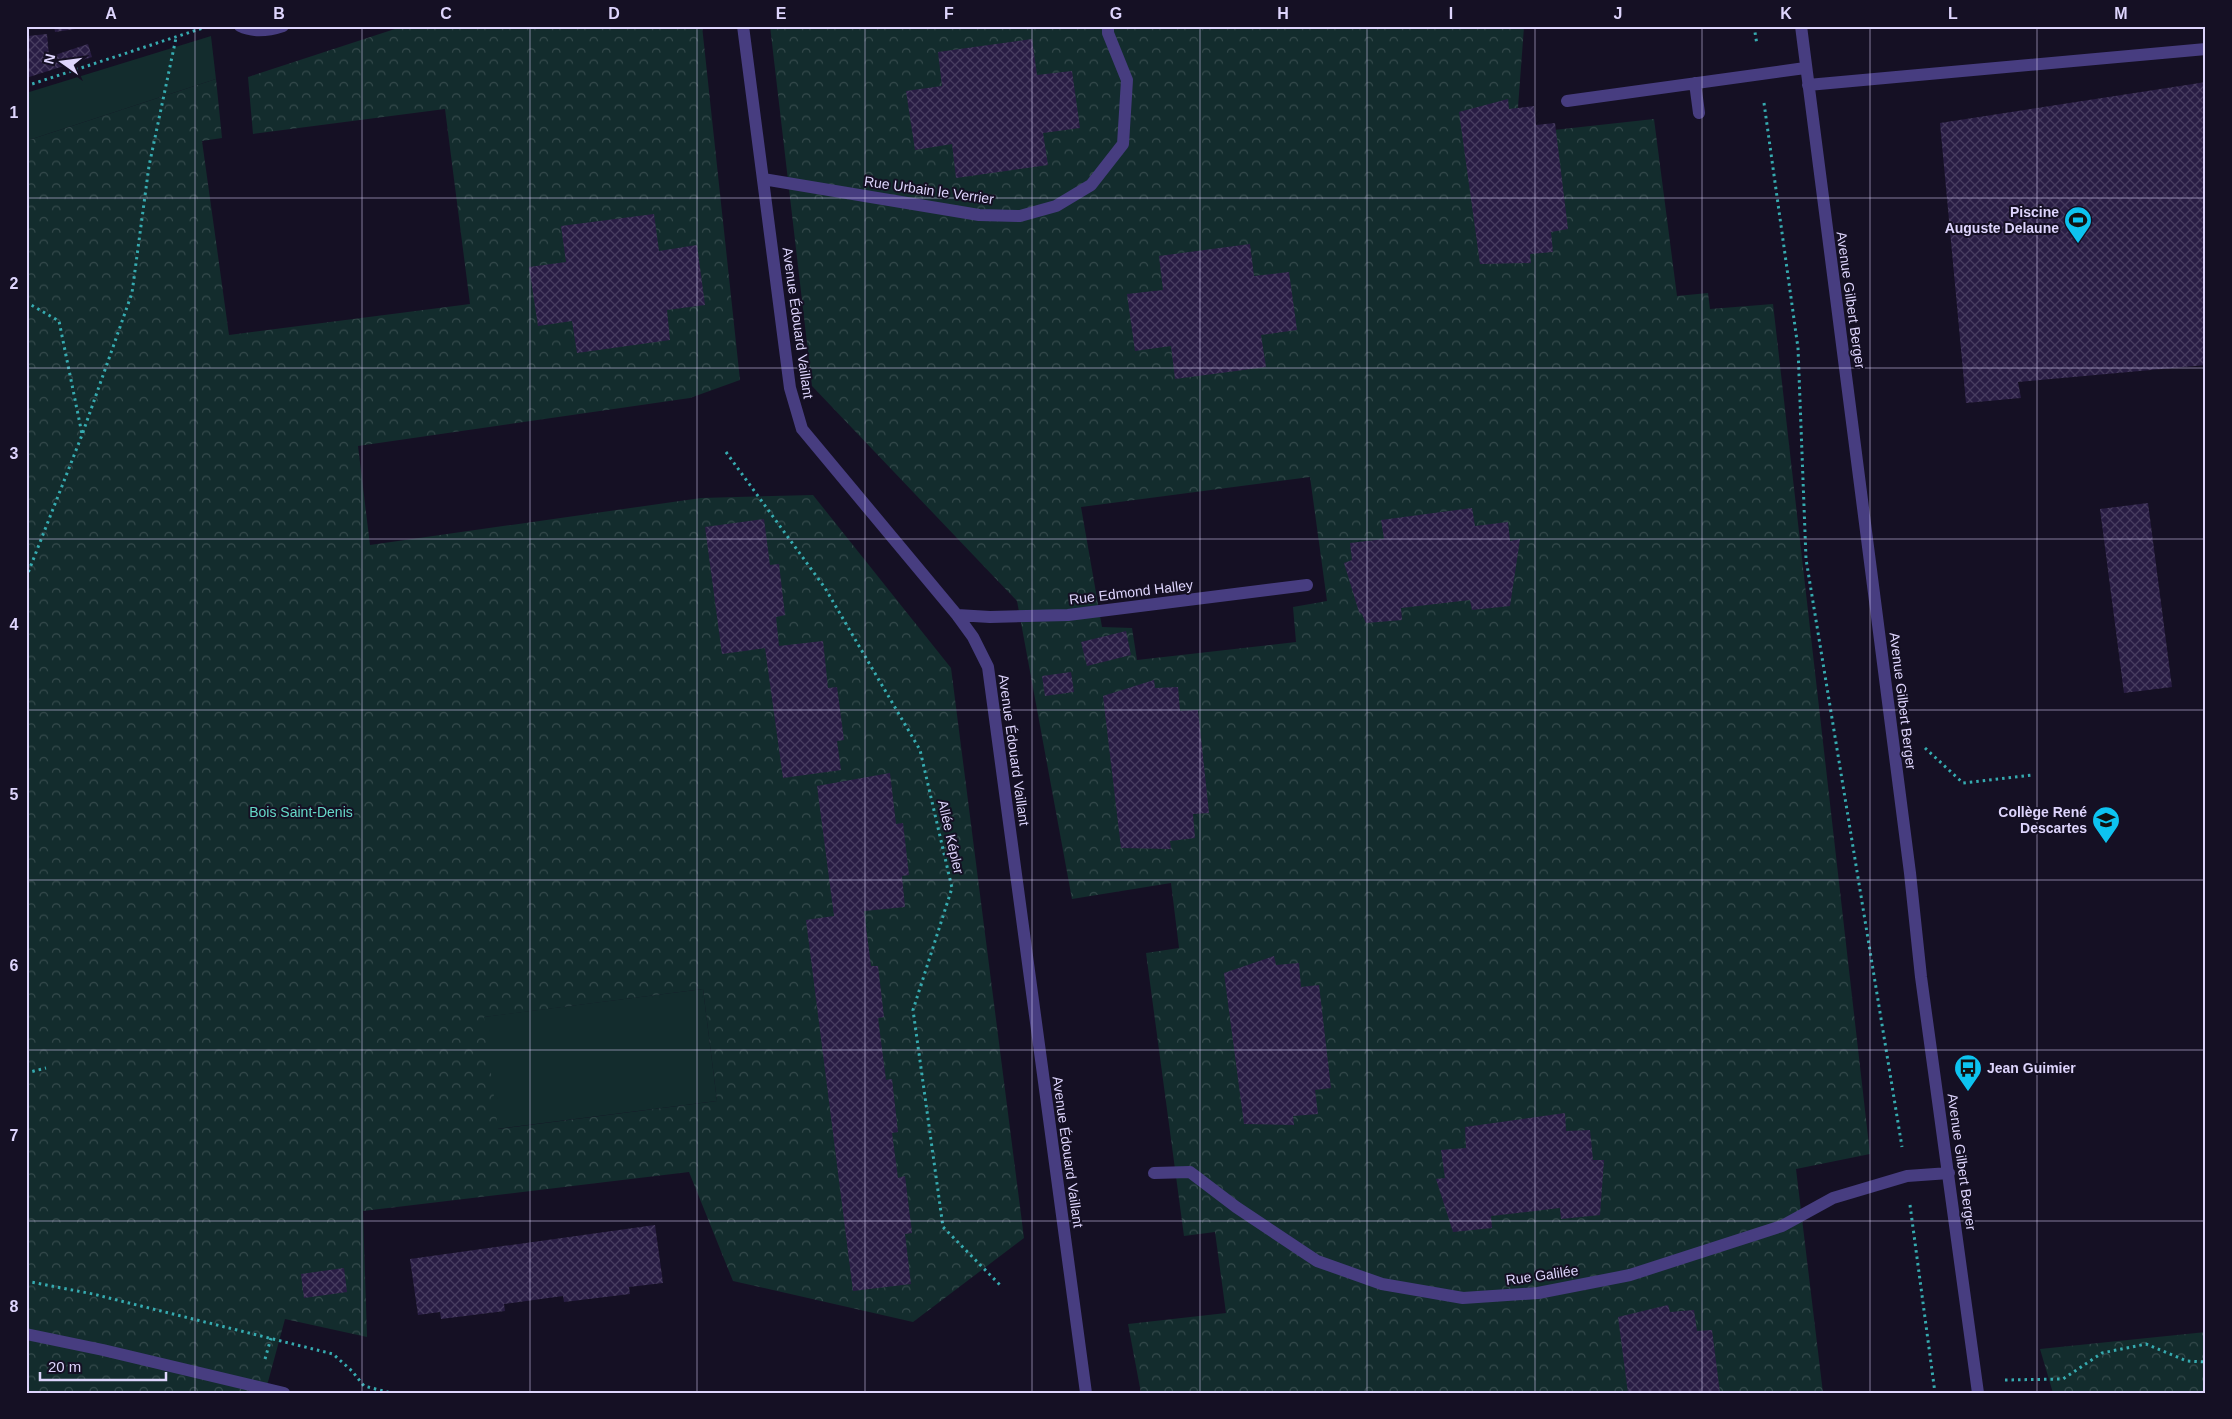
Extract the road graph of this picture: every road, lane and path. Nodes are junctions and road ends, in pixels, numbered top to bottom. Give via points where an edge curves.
1 (209, 26) edge
2 (240, 26) edge
3 (283, 26) edge
4 (743, 26) edge
5 (1108, 26) edge
6 (1754, 26) edge
7 (1802, 26) edge
8 (176, 38) junction
9 (2206, 49) edge
10 (1806, 68) junction
11 (1760, 74) junction
12 (1695, 83) junction
13 (1808, 85) junction
14 (26, 86) edge
15 (1567, 101) dead end
16 (1699, 113) dead end
17 (763, 179) junction
18 (26, 302) edge
19 (82, 435) junction
20 (726, 452) dead end
21 (26, 578) edge
22 (1307, 585) dead end
23 (957, 615) junction
24 (1890, 718) junction
25 (2033, 775) dead end
26 (46, 1068) dead end
27 (26, 1073) edge
28 (1154, 1173) dead end
29 (1949, 1173) junction
30 (1907, 1176) junction
31 (26, 1281) edge
32 (1000, 1285) dead end
33 (26, 1334) edge
34 (2206, 1362) edge
35 (1977, 1386) edge
36 (284, 1393) edge
37 (391, 1393) edge
38 (1086, 1393) edge
39 (1935, 1393) edge
40 (1984, 1393) edge

1 - 8 path
2 - 3 street via 248,30
4 - 17 street, Avenue Édouard Vaillant
5 - 17 street, Rue Urbain le Verrier via 1127,80 1123,144 1091,185 1056,206 1020,216 979,216
6 - 11 path
7 - 10 street, Avenue Gilbert Berger
8 - 14 path
8 - 19 path via 149,166 132,293
9 - 13 street
10 - 11 street
10 - 13 street, Avenue Gilbert Berger
11 - 12 street
11 - 30 path via 1798,348 1806,559
12 - 15 street
12 - 16 street
13 - 24 street, Avenue Gilbert Berger
17 - 23 street, Avenue Édouard Vaillant via 790,388 802,429
18 - 19 path via 59,321
19 - 21 path
20 - 32 path, Allée Képler via 825,588 920,750 952,888 913,1010 944,1227
22 - 23 street, Rue Edmond Halley via 1068,615
23 - 38 street, Avenue Édouard Vaillant via 988,667
24 - 25 path via 1963,783
24 - 29 street, Avenue Gilbert Berger via 1921,977
26 - 27 path
28 - 30 street, Rue Galilée via 1190,1172 1317,1261 1382,1284 1463,1298 1538,1293 1630,1275 1782,1226 1833,1198
29 - 30 street, Rue Galilée
29 - 35 street, Avenue Gilbert Berger
30 - 39 path
31 - 37 path via 93,1294 333,1354 364,1386
33 - 36 street
34 - 35 path via 2187,1361 2146,1344 2102,1353 2063,1379
35 - 40 street, Avenue Gilbert Berger

